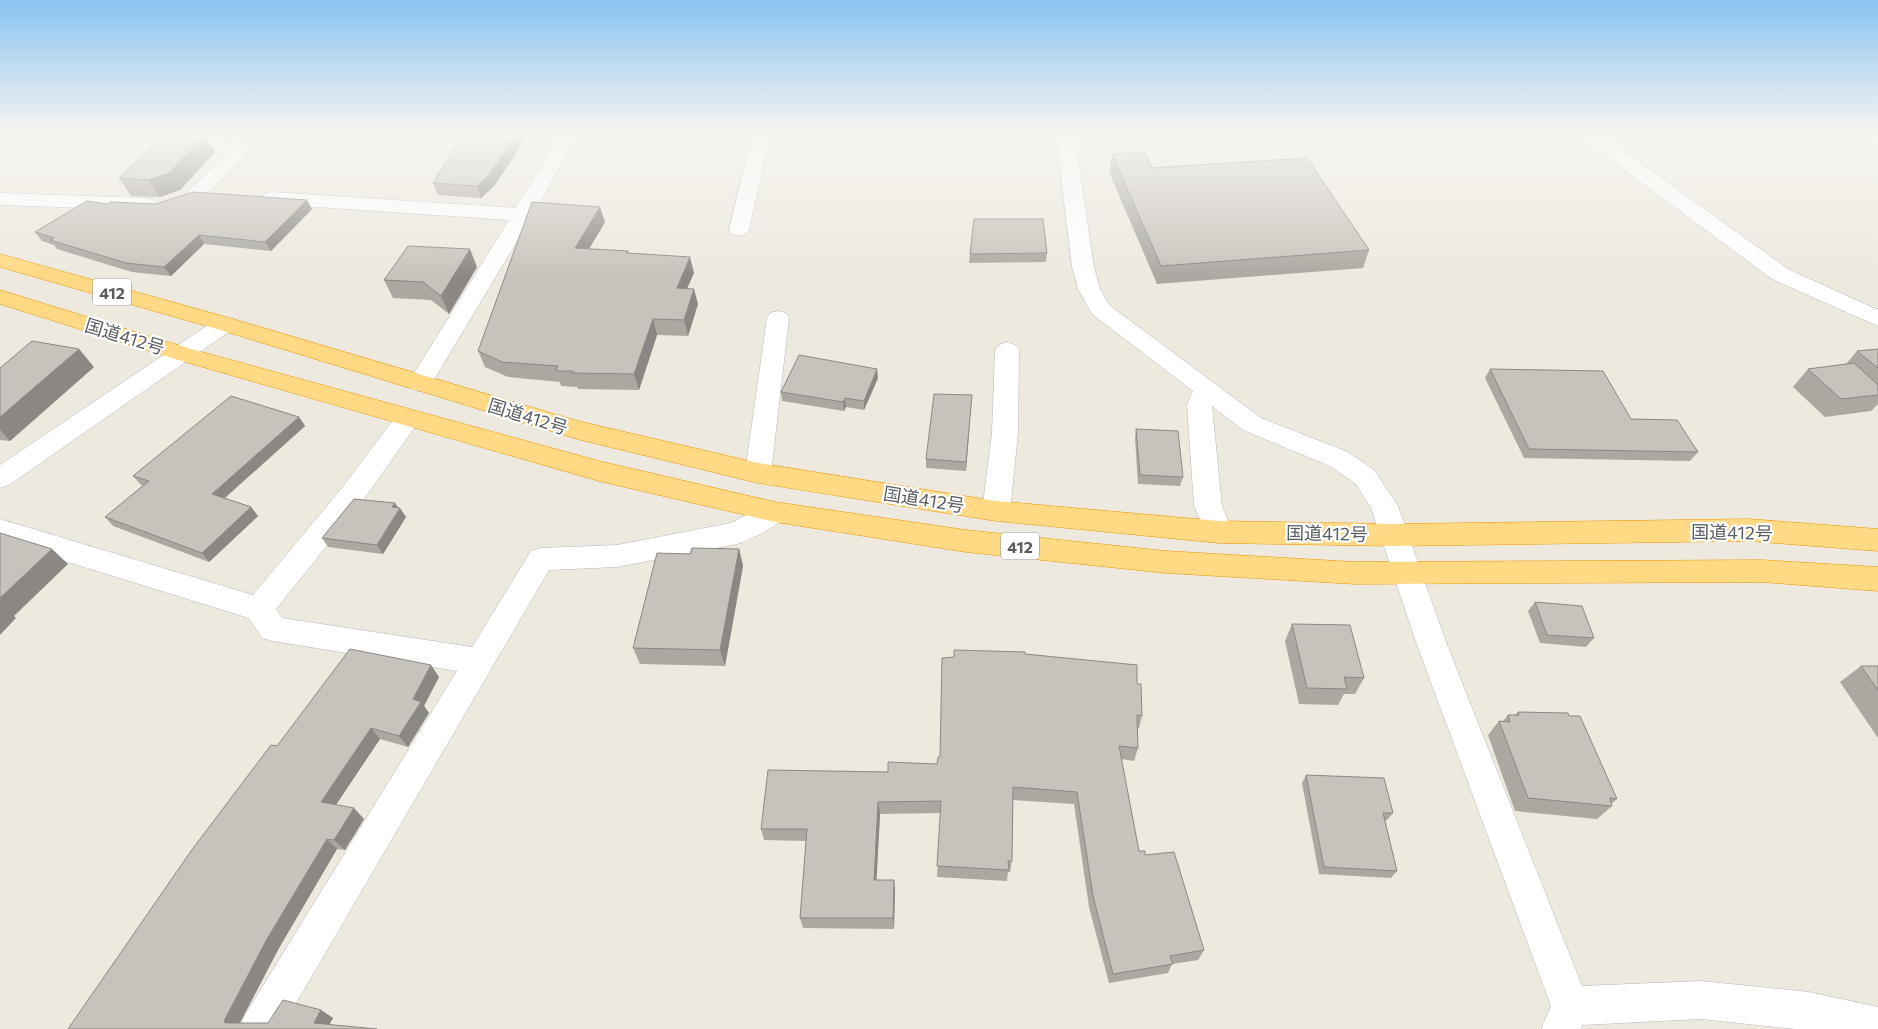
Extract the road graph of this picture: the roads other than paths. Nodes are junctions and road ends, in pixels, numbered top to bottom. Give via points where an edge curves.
1 (201, 182) edge
2 (541, 182) edge
3 (750, 182) edge
4 (1071, 182) edge
5 (1654, 182) edge
6 (225, 195) edge
7 (254, 197) edge
8 (0, 198) edge
9 (179, 199) junction
10 (522, 216) junction
11 (739, 230) dead end
12 (0, 260) edge
13 (0, 297) edge
14 (1872, 312) edge
15 (778, 318) dead end
16 (224, 324) junction
17 (1007, 350) dead end
18 (183, 354) junction
19 (420, 383) junction
20 (1206, 389) junction
21 (408, 418) junction
22 (758, 473) junction
23 (0, 478) edge
24 (996, 511) junction
25 (775, 512) junction
26 (0, 530) edge
27 (1219, 532) junction
28 (1394, 535) junction
29 (1878, 540) edge
30 (1408, 572) junction
31 (1878, 579) edge
32 (259, 608) junction
33 (480, 661) junction
34 (1565, 1017) edge
35 (1878, 1027) edge
36 (259, 1029) edge

1 - 9 street
2 - 10 street
3 - 11 street
4 - 20 street via 1083,268 1089,289 1100,309
5 - 14 street via 1780,274
6 - 9 street
7 - 10 street
8 - 9 street
10 - 19 street
12 - 16 highway, 国道412号 / 412
13 - 18 highway, 国道412号 / 412
15 - 22 street
16 - 18 street
16 - 19 highway, 国道412号 / 412
17 - 24 street via 1005,433
18 - 21 highway, 国道412号 / 412
18 - 23 street
19 - 22 highway, 国道412号 / 412 via 577,430
20 - 27 street via 1199,404 1208,506
20 - 28 street via 1252,424 1339,459 1365,477 1384,506
21 - 25 highway, 国道412号 / 412 via 598,471
21 - 32 street via 352,495
22 - 24 highway, 国道412号 / 412
24 - 27 highway, 国道412号 / 412
25 - 30 highway, 国道412号 / 412 via 966,541 1166,562 1355,573
25 - 33 street via 737,533 617,556 541,559
26 - 32 street
27 - 28 highway, 国道412号 / 412
28 - 29 highway, 国道412号 / 412 via 1749,530
28 - 30 street
30 - 31 highway, 国道412号 / 412 via 1762,571
30 - 34 street
32 - 33 street via 273,629
33 - 36 street
34 - 35 street via 1701,1000 1809,1011

